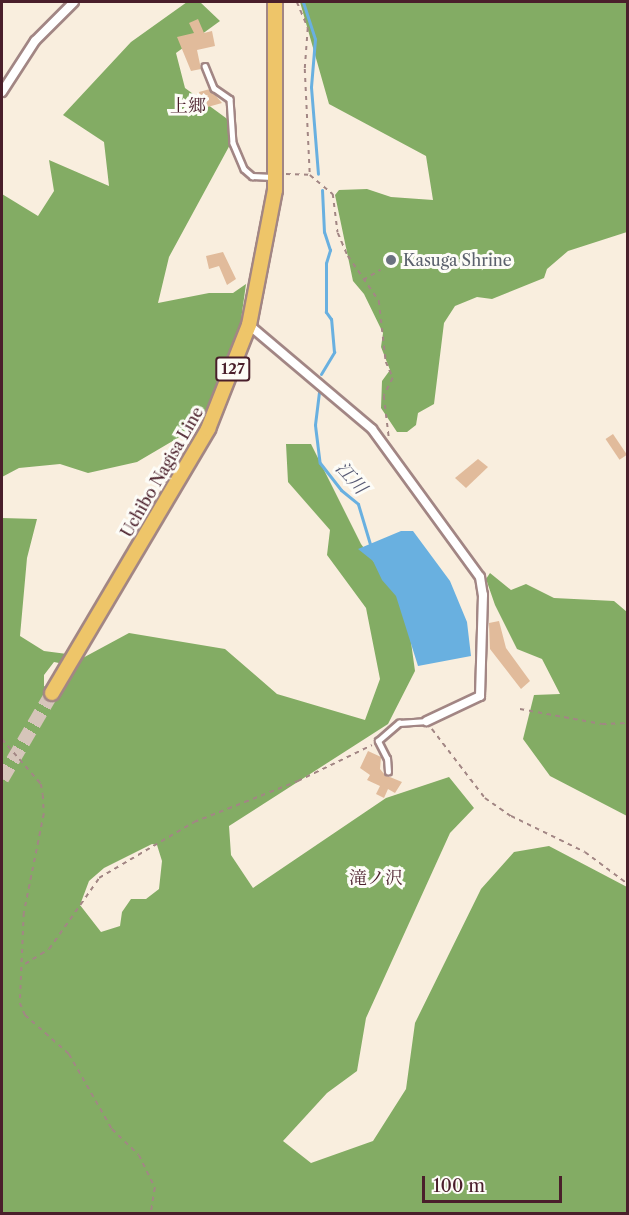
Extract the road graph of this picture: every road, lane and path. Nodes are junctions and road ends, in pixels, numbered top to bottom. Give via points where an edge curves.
1 (74, 2) edge
2 (275, 2) edge
3 (297, 2) edge
4 (205, 66) dead end
5 (2, 92) edge
6 (310, 174) junction
7 (276, 176) junction
8 (380, 270) dead end
9 (362, 280) junction
10 (249, 325) junction
11 (389, 450) junction
12 (52, 693) tunnel mouth
13 (520, 709) dead end
14 (427, 721) junction
15 (627, 723) edge
16 (2, 739) edge
17 (378, 741) junction
18 (388, 772) dead end
19 (627, 884) edge
20 (24, 965) junction
21 (151, 1214) edge

1 - 5 street via 35,41
2 - 7 highway, Uchibo Nagisa Line / 127
3 - 6 path via 308,28 305,69
4 - 7 lane via 214,88 230,99 233,143 244,170 252,176
6 - 7 path
6 - 9 path via 333,194 338,233
7 - 10 highway, Uchibo Nagisa Line / 127
8 - 9 path
9 - 11 path via 379,301 386,362 393,378 384,396
10 - 11 street via 372,429
10 - 12 highway, Uchibo Nagisa Line / 127 via 208,429
11 - 14 street via 463,550 480,578 483,595 480,696
13 - 15 path via 602,724
14 - 17 lane via 399,723
14 - 19 path via 484,798 511,816 585,852
16 - 20 path via 41,784 43,795 44,814 24,913
17 - 18 lane via 387,759
17 - 20 path via 298,781 194,822 99,878 49,949
20 - 21 path via 18,988 25,1015 69,1054 112,1129 140,1155 155,1188

